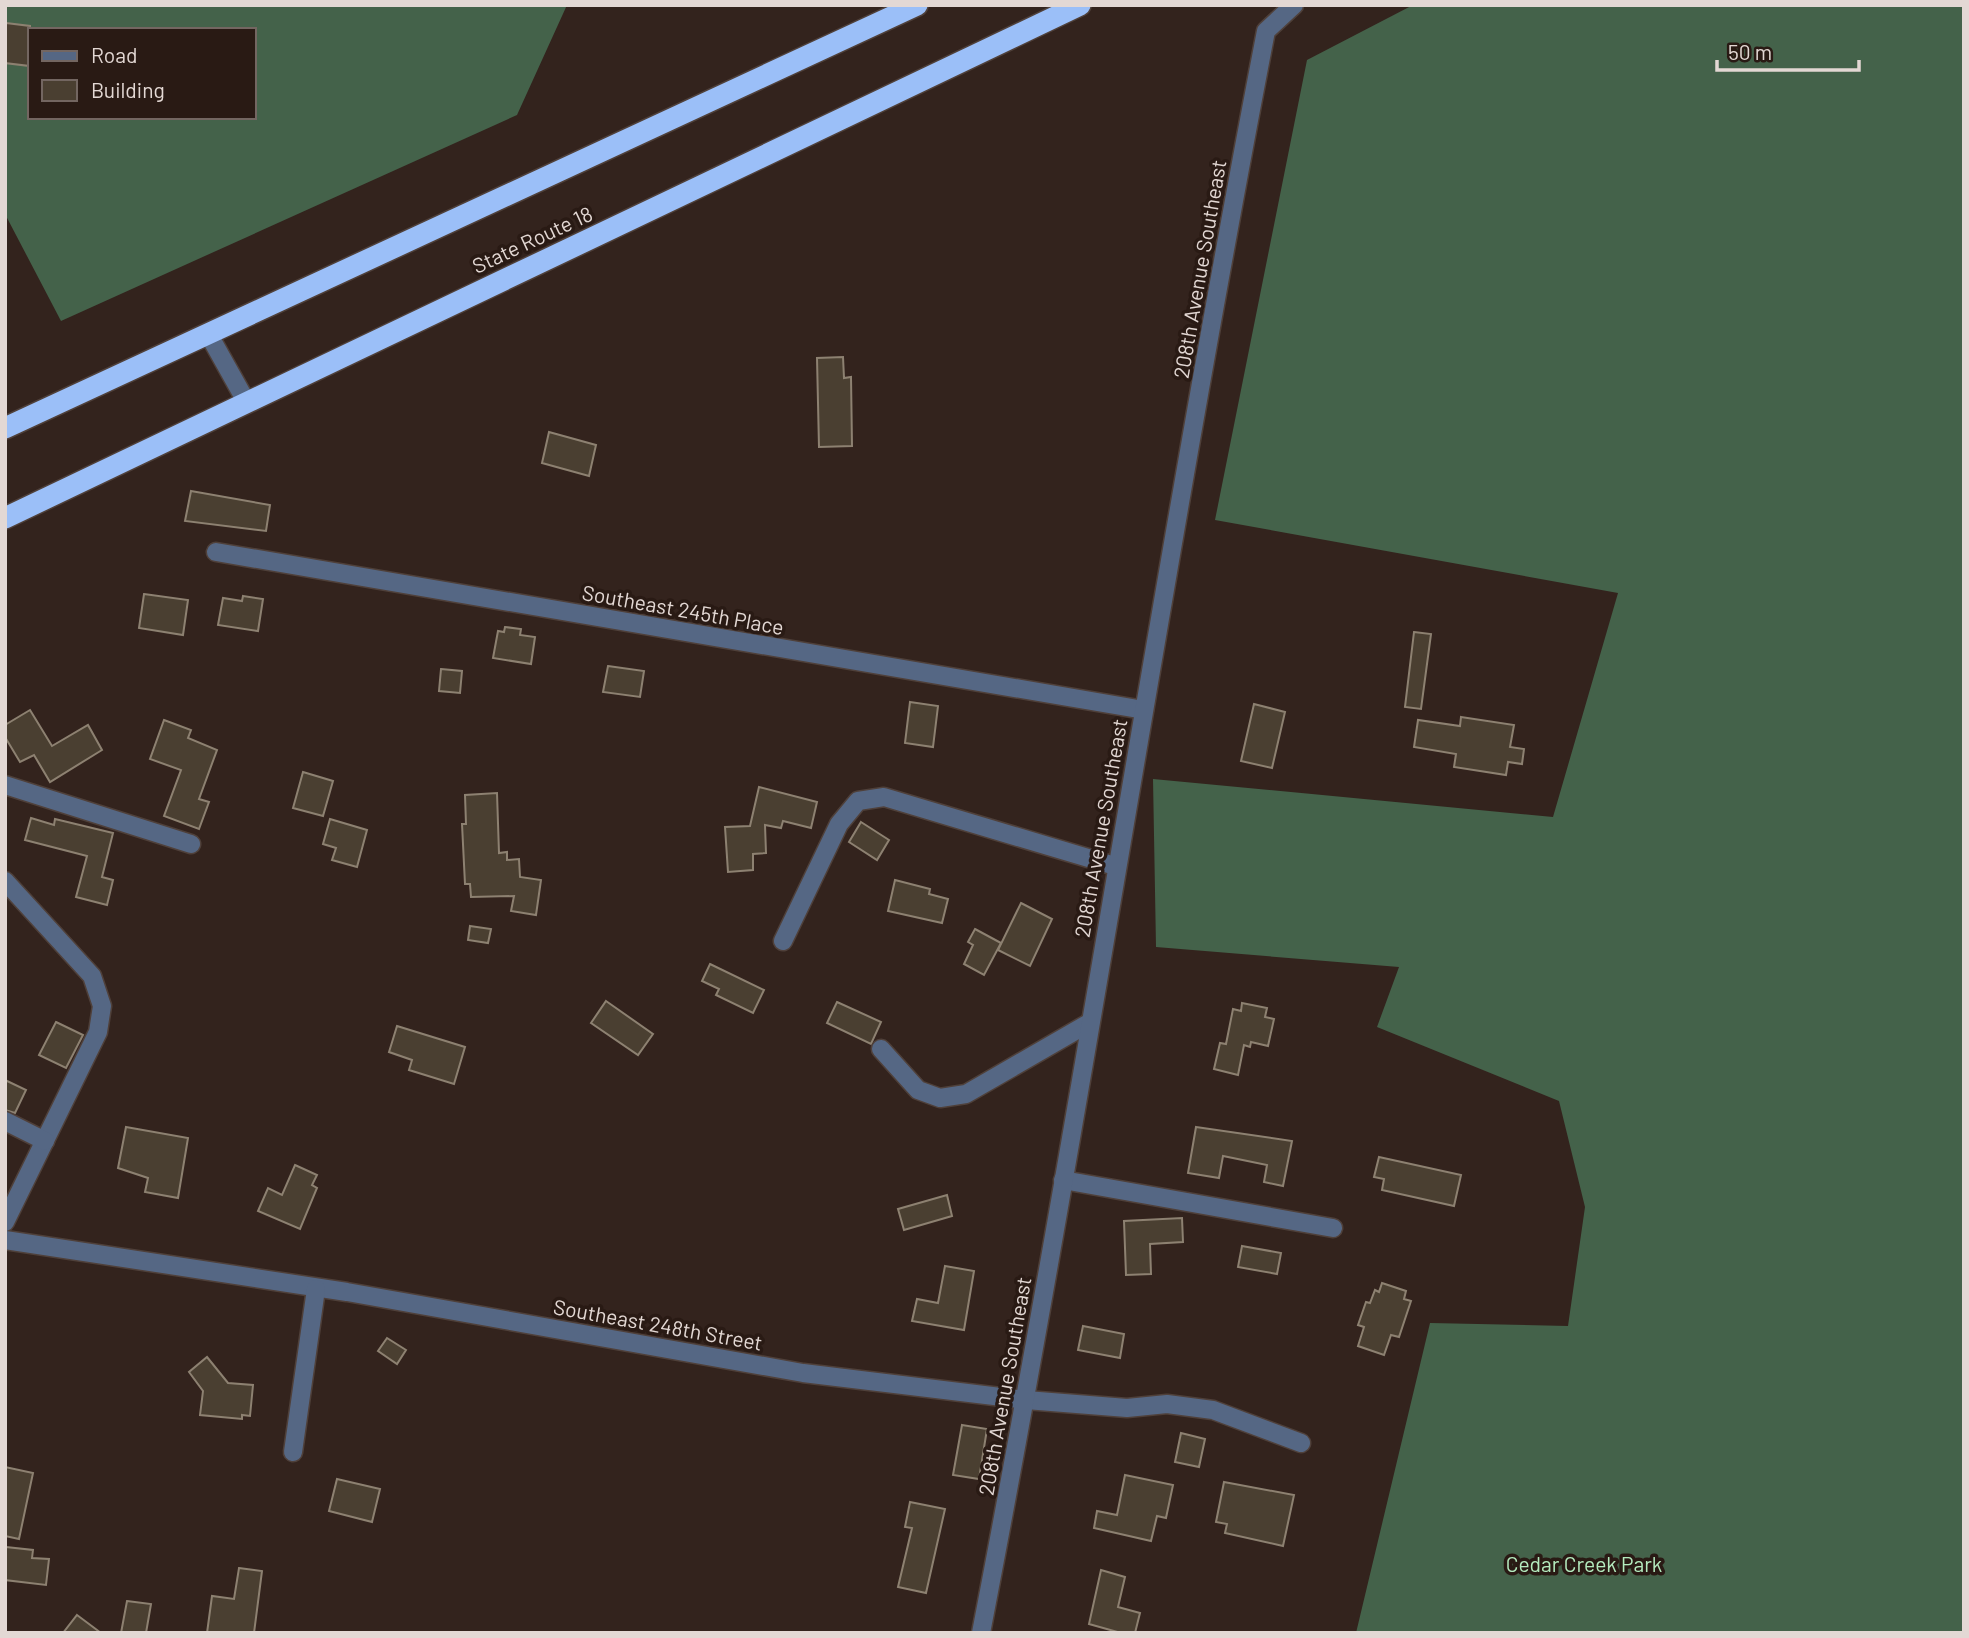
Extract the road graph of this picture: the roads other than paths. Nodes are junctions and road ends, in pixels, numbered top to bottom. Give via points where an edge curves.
1 (917, 5) edge
2 (1080, 5) edge
3 (1294, 5) edge
4 (209, 335) junction
5 (247, 403) junction
6 (5, 428) edge
7 (5, 518) edge
8 (216, 552) dead end
9 (1144, 709) junction
10 (5, 785) edge
11 (191, 844) dead end
12 (1115, 866) junction
13 (5, 881) edge
14 (782, 941) dead end
15 (1089, 1023) junction
16 (881, 1049) dead end
17 (5, 1121) edge
18 (45, 1141) junction
19 (1063, 1180) junction
20 (5, 1222) edge
21 (1333, 1228) dead end
22 (5, 1240) edge
23 (316, 1289) junction
24 (1026, 1400) junction
25 (1301, 1443) dead end
26 (293, 1452) dead end
27 (981, 1633) edge

1 - 4 highway
2 - 5 highway, State Route 18
3 - 9 street, 208th Avenue Southeast via 1266,31
4 - 5 street
4 - 6 highway
5 - 7 highway, State Route 18
8 - 9 street, Southeast 245th Place
9 - 12 street, 208th Avenue Southeast
10 - 11 street
12 - 14 street via 884,797 858,801 839,824
12 - 15 street, 208th Avenue Southeast
13 - 18 street via 92,976 102,1006 98,1032
15 - 16 street via 966,1094 940,1098 918,1090
15 - 19 street, 208th Avenue Southeast
17 - 18 street
18 - 20 street
19 - 21 street
19 - 24 street, 208th Avenue Southeast
22 - 23 street, Southeast 248th Street
23 - 24 street, Southeast 248th Street via 803,1373
23 - 26 street
24 - 25 street, Southeast 248th Street via 1126,1408 1167,1404 1213,1410
24 - 27 street, 208th Avenue Southeast

